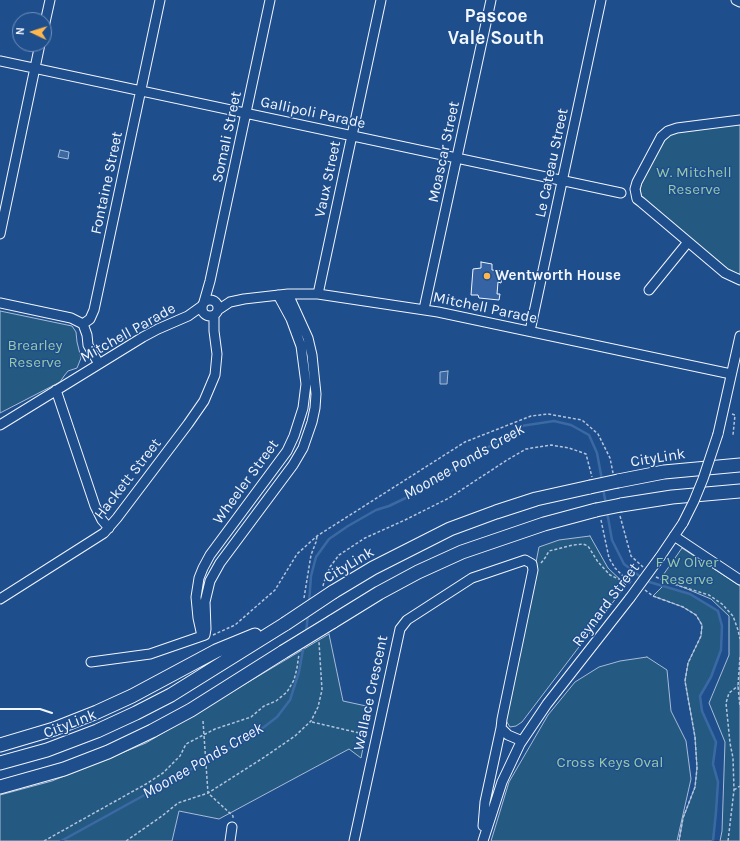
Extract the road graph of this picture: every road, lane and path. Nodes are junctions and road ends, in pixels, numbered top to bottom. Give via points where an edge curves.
1 (50, 0) edge
2 (160, 0) edge
3 (270, 0) edge
4 (381, 0) edge
5 (491, 0) edge
6 (601, 0) edge
7 (736, 0) edge
8 (740, 2) edge
9 (47, 12) edge
10 (38, 52) edge
11 (0, 61) edge
12 (35, 68) junction
13 (140, 91) junction
14 (246, 113) junction
15 (740, 120) edge
16 (352, 136) junction
17 (457, 158) junction
18 (563, 181) junction
19 (621, 193) dead end
20 (0, 234) edge
21 (688, 242) junction
22 (740, 280) edge
23 (649, 290) dead end
24 (288, 294) junction
25 (318, 294) junction
26 (278, 296) junction
27 (0, 303) edge
28 (210, 308) junction
29 (424, 309) junction
30 (83, 324) junction
31 (530, 331) junction
32 (740, 336) edge
33 (99, 364) junction
34 (731, 374) junction
35 (56, 390) junction
36 (732, 414) dead end
37 (0, 425) edge
38 (733, 435) dead end
39 (740, 465) edge
40 (591, 482) junction
41 (740, 491) edge
42 (598, 512) junction
43 (109, 528) junction
44 (316, 536) dead end
45 (674, 536) junction
46 (532, 564) junction
47 (740, 580) edge
48 (643, 589) dead end
49 (328, 591) junction
50 (0, 599) edge
51 (304, 602) dead end
52 (285, 624) junction
53 (204, 636) junction
54 (319, 636) dead end
55 (299, 653) dead end
56 (740, 657) edge
57 (91, 662) dead end
58 (738, 686) junction
59 (740, 707) edge
60 (203, 721) dead end
61 (311, 722) junction
62 (501, 728) junction
63 (204, 736) junction
64 (376, 737) junction
65 (522, 741) junction
66 (0, 746) edge
67 (0, 763) edge
68 (740, 786) edge
69 (0, 787) edge
70 (734, 790) junction
71 (208, 793) junction
72 (232, 827) joint
73 (44, 841) edge
74 (126, 841) edge
75 (230, 841) edge
76 (354, 841) edge
77 (482, 841) edge
78 (679, 841) edge
79 (728, 841) edge

1 - 9 street
2 - 13 street, Fontaine Street
3 - 14 street, Somali Street
4 - 16 street, Vaux Street
5 - 17 street, Moascar Street
6 - 18 street, Le Cateau Street
7 - 8 street
10 - 12 street
11 - 12 street, Gallipoli Parade
12 - 13 street, Gallipoli Parade
12 - 20 street
13 - 14 street, Gallipoli Parade
13 - 30 street, Fontaine Street via 94,310 90,319
14 - 16 street, Gallipoli Parade
14 - 28 street, Somali Street via 210,281
15 - 21 street via 677,128 664,133 637,182 636,194 641,202
16 - 17 street, Gallipoli Parade
16 - 25 street, Vaux Street
17 - 18 street, Gallipoli Parade
17 - 29 street, Moascar Street
18 - 19 street, Gallipoli Parade
18 - 31 street, Le Cateau Street
21 - 22 street via 726,273
21 - 23 street
24 - 25 street, Mitchell Parade
24 - 26 street, Mitchell Parade
24 - 53 street, Wheeler Street via 308,338 312,355 316,394 312,422 303,448 293,465 220,563 210,581 204,602
25 - 29 street, Mitchell Parade
26 - 28 street, Mitchell Parade via 244,298
26 - 53 street, Wheeler Street via 291,319 301,346 306,384 303,408 287,451 203,568 196,597 198,618
27 - 30 street via 71,318
28 - 33 street, Mitchell Parade via 158,329
28 - 43 street, Hackett Street via 216,342 216,365 212,384 188,424
29 - 31 street, Mitchell Parade
30 - 33 street via 88,345
31 - 34 street, Mitchell Parade
32 - 34 street, Reynard Street
33 - 35 street, Mitchell Parade
34 - 45 street, Reynard Street, bridge via 718,434 698,490
35 - 37 street, Mitchell Parade
35 - 43 street via 95,506
36 - 38 path via 735,415
39 - 40 highway, CityLink, bridge via 664,472 618,481
40 - 49 highway, CityLink via 450,529
40 - 49 path via 586,454 551,445 526,449 449,498 365,538 339,555 330,567 324,582
41 - 42 highway, bridge via 672,497 621,505
42 - 46 path via 610,558 619,572 633,583 610,575 588,546 583,544 549,551 542,562
42 - 69 highway, bridge via 544,524 462,552 399,582 191,710 152,731 64,769
43 - 50 street, Hackett Street via 97,539
44 - 51 path
45 - 47 street
45 - 65 street, Reynard Street, bridge
46 - 62 street via 533,570
46 - 64 street, Wallace Crescent via 522,560 476,577 407,620 398,632
48 - 78 path via 653,596 683,607 696,615 702,625 701,636 688,663 685,681 694,730 697,768 695,787
49 - 52 highway, CityLink, bridge
52 - 66 highway via 216,651 97,712
52 - 67 highway, CityLink via 171,695 136,713 47,750
53 - 57 street via 150,654
54 - 61 path via 322,690
55 - 63 path via 294,680 287,692 251,717 215,729
56 - 58 path
58 - 59 path
58 - 70 path via 729,693 726,702
60 - 63 path
61 - 64 path
61 - 71 path via 289,740
62 - 65 street via 508,735
62 - 77 street via 485,802
63 - 71 path
63 - 73 path via 186,744 180,756 157,777
64 - 76 street, Wallace Crescent
65 - 77 street, Reynard Street via 508,767
68 - 70 path
70 - 79 path
71 - 72 path via 233,816
71 - 74 path via 178,803
72 - 75 street

